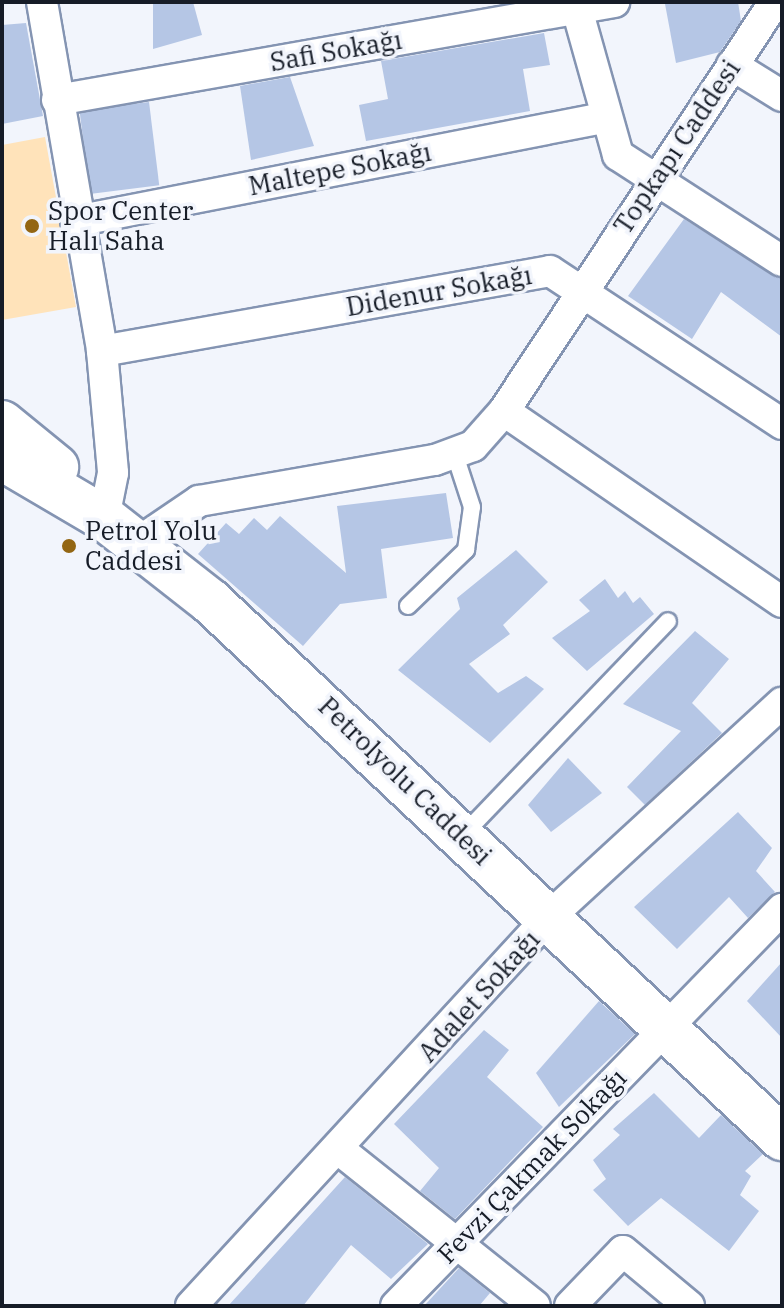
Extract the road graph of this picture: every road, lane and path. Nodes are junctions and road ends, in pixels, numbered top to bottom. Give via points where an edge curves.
1 (42, 2) edge
2 (614, 2) edge
3 (775, 2) edge
4 (576, 5) edge
5 (732, 65) junction
6 (782, 96) edge
7 (57, 100) junction
8 (603, 118) junction
9 (658, 182) junction
10 (76, 221) junction
11 (782, 261) edge
12 (577, 292) junction
13 (102, 351) junction
14 (504, 411) junction
15 (782, 424) edge
16 (4, 431) edge
17 (455, 455) junction
18 (120, 531) junction
19 (782, 602) edge
20 (408, 606) dead end
21 (668, 621) dead end
22 (782, 703) edge
23 (463, 835) junction
24 (782, 909) edge
25 (548, 918) junction
26 (668, 1027) junction
27 (782, 1138) edge
28 (341, 1151) junction
29 (459, 1238) junction
30 (191, 1306) edge
31 (396, 1306) edge
32 (535, 1306) edge
33 (570, 1306) edge
34 (689, 1306) edge

1 - 7 street
2 - 4 street, Safi Sokağı
3 - 5 street, Topkapı Caddesi
4 - 7 street, Safi Sokağı
4 - 8 street
5 - 6 street
5 - 9 street, Topkapı Caddesi
7 - 10 street
8 - 9 street via 618,155
8 - 10 street, Maltepe Sokağı
9 - 11 street
9 - 12 street, Topkapı Caddesi
10 - 13 street
12 - 13 street, Didenur Sokağı via 550,271
12 - 14 street, Topkapı Caddesi
12 - 15 street, Didenur Sokağı
13 - 18 street
14 - 17 street, Topkapı Caddesi
14 - 19 street
16 - 18 main road, Petrolyolu Caddesi
17 - 18 street via 231,492
17 - 20 lane via 472,507 466,550
18 - 23 main road, Petrolyolu Caddesi via 282,665
21 - 23 lane
22 - 25 street, Adalet Sokağı
23 - 25 main road, Petrolyolu Caddesi
24 - 26 street, Fevzi Çakmak Sokağı
25 - 26 main road, Petrolyolu Caddesi
25 - 28 street, Adalet Sokağı
26 - 27 main road, Petrolyolu Caddesi
26 - 29 street, Fevzi Çakmak Sokağı
28 - 29 street
28 - 30 street, Adalet Sokağı
29 - 31 street, Fevzi Çakmak Sokağı
29 - 32 street
33 - 34 street via 623,1251

